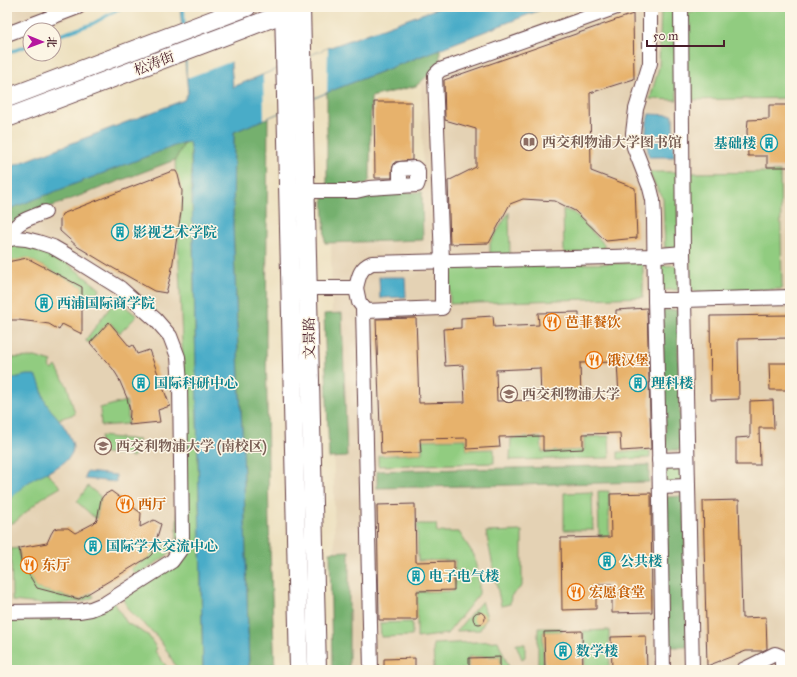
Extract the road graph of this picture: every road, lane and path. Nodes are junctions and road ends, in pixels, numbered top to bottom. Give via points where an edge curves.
1 (78, 7) edge
2 (247, 7) edge
3 (301, 7) edge
4 (617, 7) edge
5 (650, 7) edge
6 (681, 7) edge
7 (284, 10) edge
8 (7, 34) edge
9 (293, 53) junction
10 (7, 98) edge
11 (295, 109) junction
12 (7, 118) edge
13 (400, 186) dead end
14 (305, 191) junction
15 (45, 212) dead end
16 (7, 236) edge
17 (7, 240) edge
18 (683, 254) junction
19 (654, 255) junction
20 (442, 261) junction
21 (308, 288) junction
22 (356, 288) junction
23 (790, 297) edge
24 (655, 300) junction
25 (684, 300) junction
26 (363, 307) junction
27 (687, 459) junction
28 (659, 460) junction
29 (688, 486) junction
30 (660, 487) junction
31 (7, 612) edge
32 (299, 670) edge
33 (317, 670) edge
34 (371, 670) edge
35 (663, 670) edge
36 (692, 670) edge
37 (743, 670) edge
38 (782, 670) edge

1 - 8 lane
2 - 10 main road, 松涛街
3 - 7 main road, 松涛街
3 - 9 main road, 文景路
4 - 20 lane via 440,70 435,75
5 - 19 lane via 650,63 635,113 633,133 634,147 653,200
6 - 18 lane
7 - 9 main road, 文景路
7 - 12 main road, 松涛街
9 - 11 main road, 文景路
11 - 14 main road, 文景路
11 - 32 main road, 文景路
13 - 14 lane via 356,191
14 - 21 main road, 文景路
15 - 16 lane via 22,221
17 - 31 lane via 14,238 38,242 72,258 120,288 170,336 178,357 180,384 182,536 180,550 172,561 106,603 79,611
18 - 19 lane
18 - 25 lane
19 - 20 lane
19 - 24 lane
20 - 22 lane via 372,262 364,266
20 - 26 lane via 442,308 366,311
21 - 22 lane
21 - 33 main road, 文景路
22 - 26 lane via 359,302
23 - 25 lane
24 - 25 lane
24 - 28 lane
25 - 27 lane
26 - 34 lane
27 - 28 lane
27 - 29 lane
28 - 30 lane
29 - 30 lane
29 - 36 lane
30 - 35 lane
37 - 38 lane via 775,654 782,660

